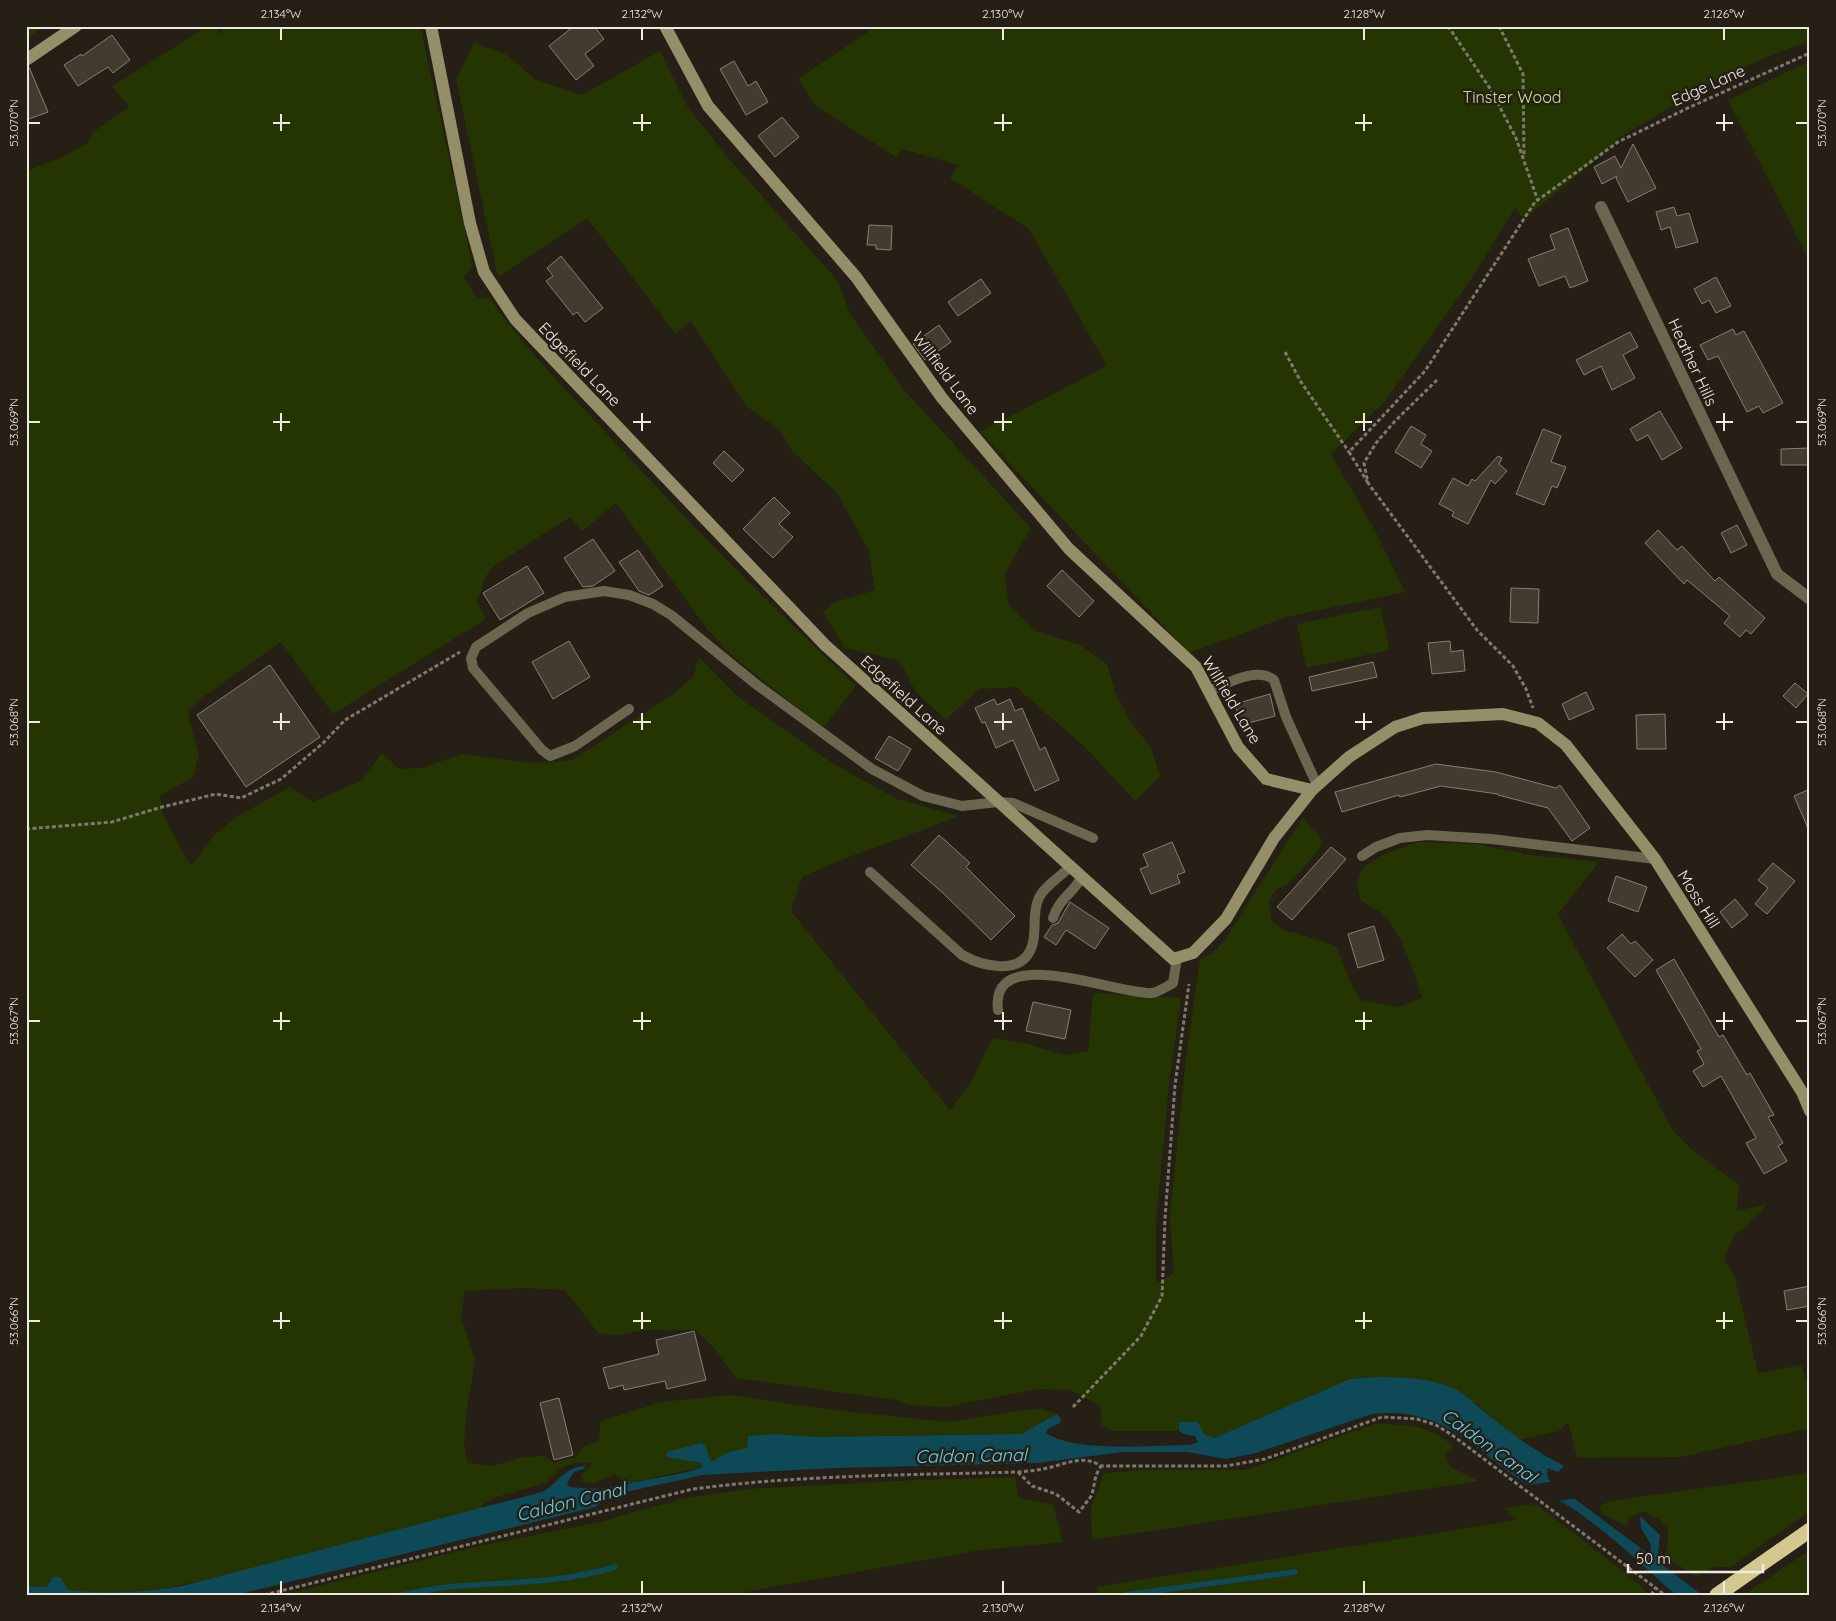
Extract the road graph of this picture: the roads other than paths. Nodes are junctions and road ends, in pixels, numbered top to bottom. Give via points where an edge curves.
1 (76, 26) edge
2 (431, 26) edge
3 (665, 26) edge
4 (26, 60) edge
5 (1602, 207) dead end
6 (1810, 599) edge
7 (1209, 690) junction
8 (629, 709) dead end
9 (1314, 787) junction
10 (998, 802) junction
11 (1093, 838) dead end
12 (1362, 856) dead end
13 (1655, 859) junction
14 (1070, 867) junction
15 (870, 872) dead end
16 (1082, 877) junction
17 (1052, 918) dead end
18 (1177, 958) junction
19 (998, 1010) dead end
20 (1806, 1090) edge
21 (1810, 1110) edge
22 (1810, 1530) edge
23 (1717, 1595) edge

1 - 4 street
2 - 10 street, Edgefield Lane via 470,223 484,272 515,319 825,645
3 - 7 street, Willfield Lane via 708,106 856,277 942,398 1069,549 1196,666
5 - 6 street, Heather Hills via 1777,574
7 - 9 street, Willfield Lane via 1238,747 1266,779
7 - 9 lane via 1257,674 1274,680
8 - 10 lane via 575,746 550,756 473,668 471,658 476,647 528,613 565,597 604,591 629,595 671,615 872,769 923,796 962,806
9 - 13 street, Moss Hill via 1349,757 1395,727 1423,718 1503,714 1538,722 1566,745
9 - 18 street via 1274,838 1226,919 1193,954
10 - 11 lane via 1013,803
10 - 14 street, Edgefield Lane
12 - 13 lane via 1400,838 1427,835 1492,839
13 - 20 street, Moss Hill
14 - 15 lane via 1038,898 1032,946 1028,954 1019,961 998,967 976,963 962,955
14 - 16 street, Edgefield Lane
16 - 17 lane via 1076,888 1059,902
16 - 18 street, Edgefield Lane via 1172,959
18 - 19 lane via 1172,982 1153,993 1054,976 1015,976 1004,982 997,992
20 - 21 street, Moss Hill
22 - 23 highway

